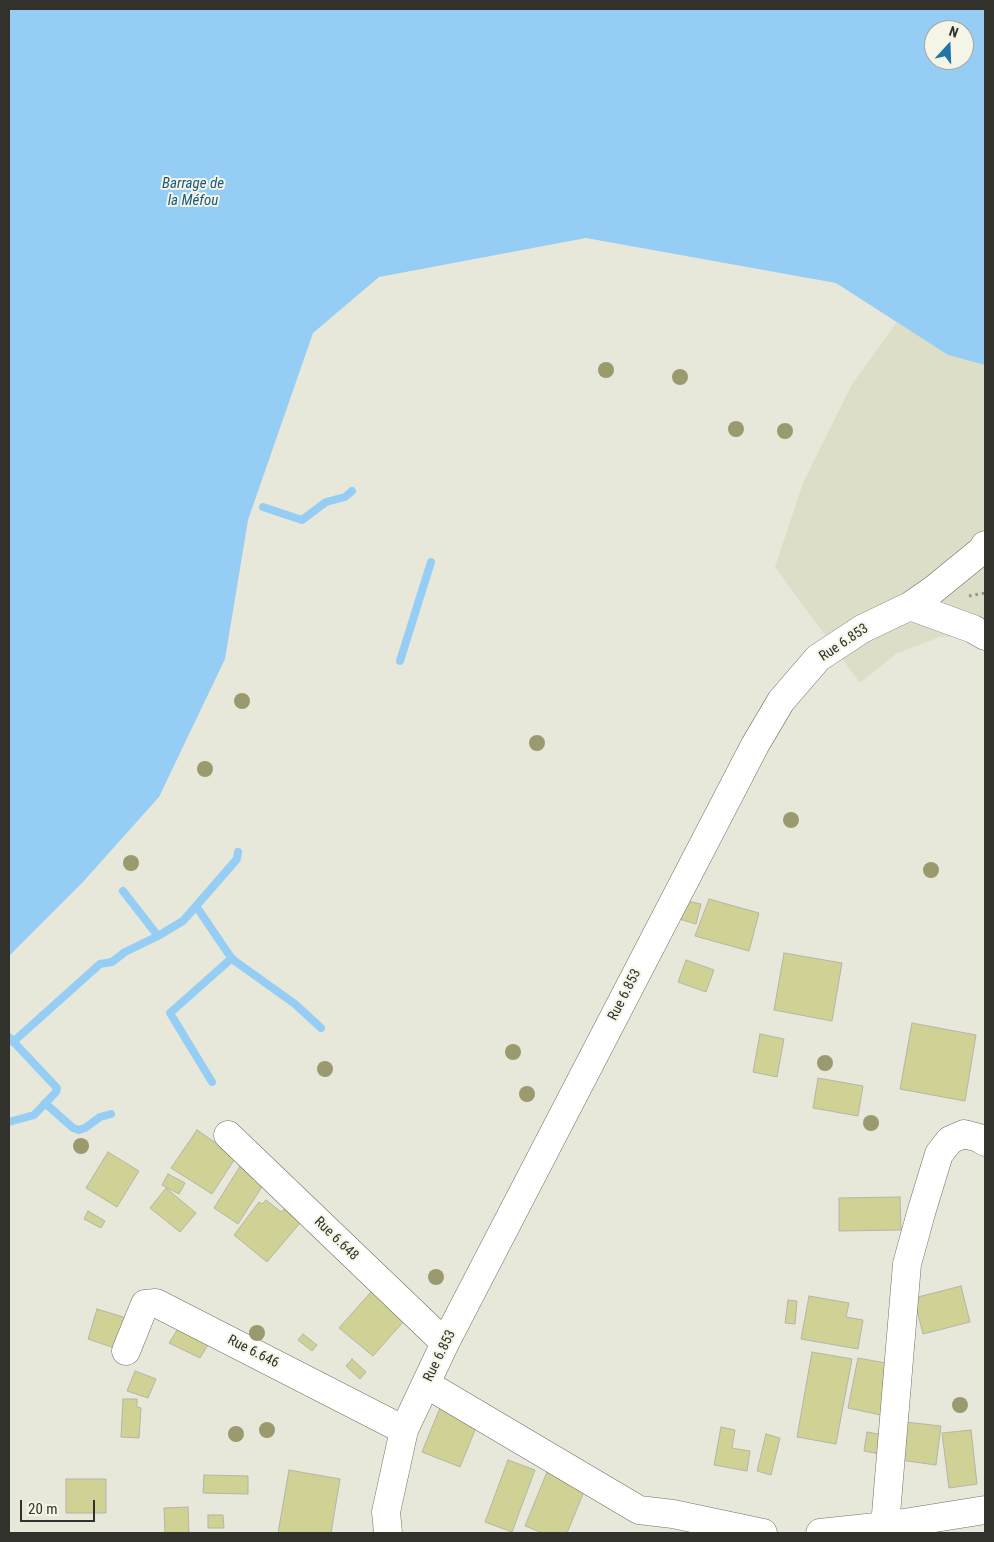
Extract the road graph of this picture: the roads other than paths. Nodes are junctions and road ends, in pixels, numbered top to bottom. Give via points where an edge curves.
1 (985, 546) edge
2 (910, 606) junction
3 (985, 636) edge
4 (228, 1135) dead end
5 (985, 1142) edge
6 (445, 1343) junction
7 (126, 1351) dead end
8 (426, 1384) junction
9 (404, 1430) junction
10 (985, 1510) edge
11 (635, 1522) edge
12 (885, 1526) junction
13 (388, 1533) edge
14 (763, 1533) edge
15 (820, 1533) edge

1 - 2 street, Rue 6.853
2 - 3 street
2 - 6 street, Rue 6.853 via 862,629 818,658 781,701 754,745
4 - 6 street, Rue 6.648
5 - 12 street via 964,1134 950,1140 939,1154 920,1213 908,1264
6 - 8 street, Rue 6.853
7 - 9 street, Rue 6.646 via 145,1304 156,1303
8 - 9 street, Rue 6.853
8 - 11 street
9 - 13 street, Rue 6.853 via 386,1512
10 - 12 street
11 - 14 street via 673,1514
12 - 15 street

